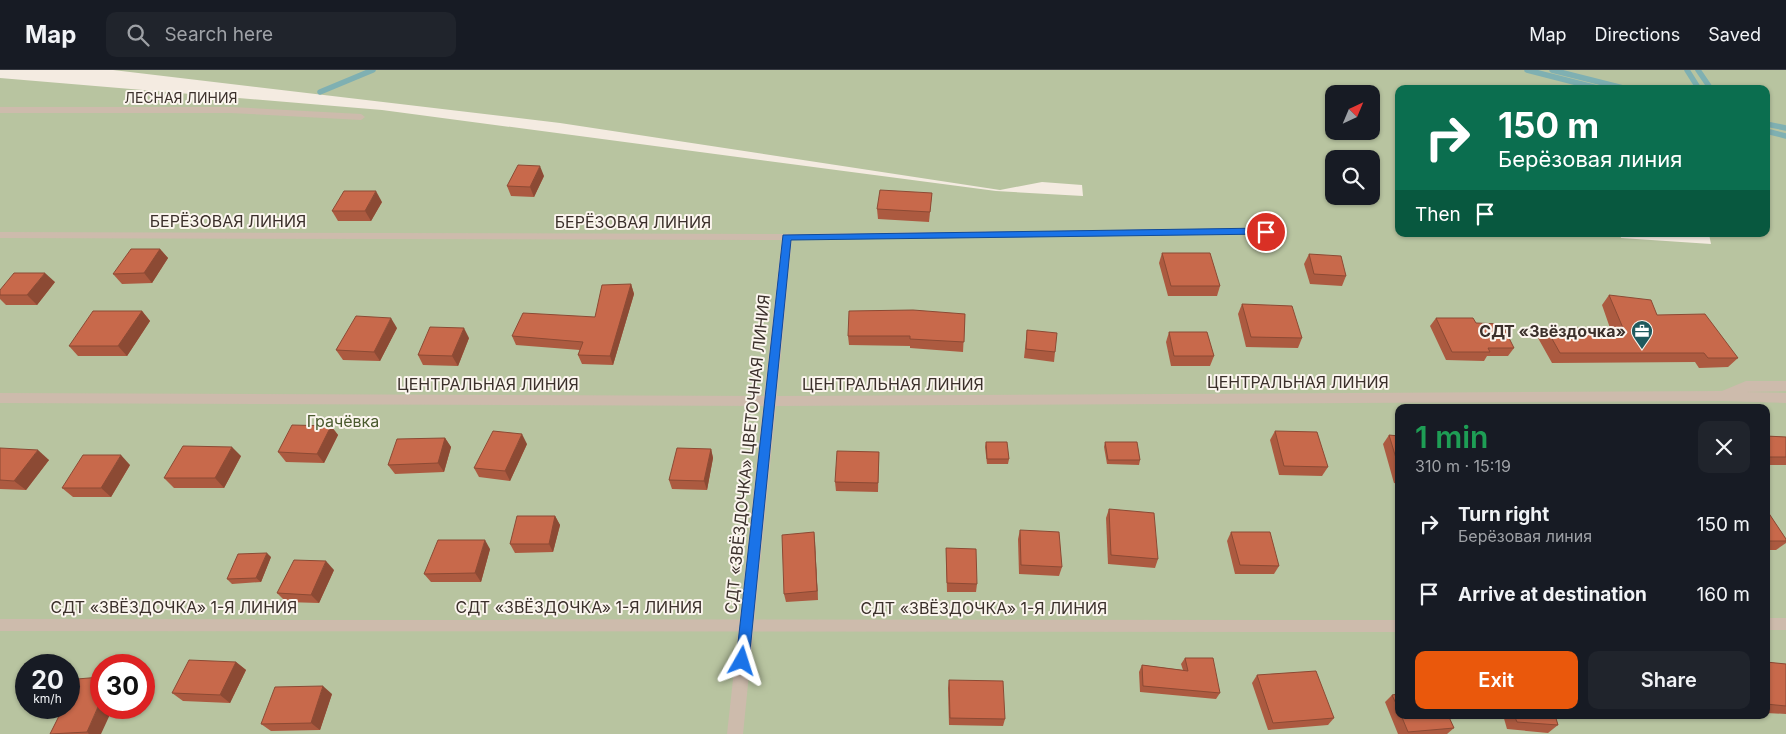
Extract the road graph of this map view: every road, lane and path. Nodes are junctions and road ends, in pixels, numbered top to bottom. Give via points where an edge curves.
1 (0, 110) edge
2 (361, 117) dead end
3 (1266, 232) dead end
4 (0, 236) edge
5 (787, 237) junction
6 (1786, 386) edge
7 (1723, 396) junction
8 (0, 398) edge
9 (1786, 398) edge
10 (770, 401) junction
11 (746, 624) junction
12 (1770, 624) edge
13 (1786, 624) edge
14 (0, 625) edge
15 (1395, 626) edge
16 (735, 734) edge

1 - 2 lane, ЛЕСНАЯ ЛИНИЯ via 231,110
3 - 5 lane, БЕРЁЗОВАЯ ЛИНИЯ
4 - 5 lane, БЕРЁЗОВАЯ ЛИНИЯ
5 - 10 street, СДТ «ЗВЁЗДОЧКА» ЦВЕТОЧНАЯ ЛИНИЯ
6 - 7 street via 1746,386
7 - 9 street, ЦЕНТРАЛЬНАЯ ЛИНИЯ
7 - 10 street, ЦЕНТРАЛЬНАЯ ЛИНИЯ
8 - 10 street, ЦЕНТРАЛЬНАЯ ЛИНИЯ
10 - 11 street, СДТ «ЗВЁЗДОЧКА» ЦВЕТОЧНАЯ ЛИНИЯ
11 - 14 lane, СДТ «ЗВЁЗДОЧКА» 1-Я ЛИНИЯ
11 - 15 lane, СДТ «ЗВЁЗДОЧКА» 1-Я ЛИНИЯ
11 - 16 street, СДТ «ЗВЁЗДОЧКА» ЦВЕТОЧНАЯ ЛИНИЯ
12 - 13 lane

